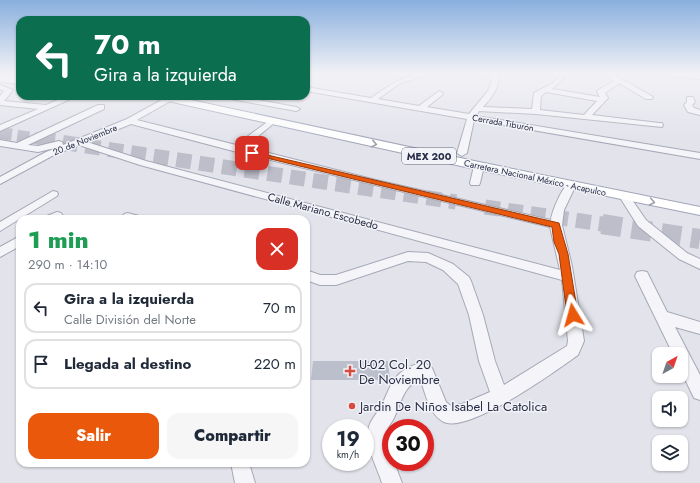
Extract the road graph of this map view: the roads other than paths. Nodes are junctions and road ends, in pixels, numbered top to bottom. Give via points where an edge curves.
1 (347, 97) edge
2 (377, 97) edge
3 (434, 97) edge
4 (489, 97) edge
5 (537, 97) edge
6 (583, 97) edge
7 (604, 97) edge
8 (690, 99) dead end
9 (64, 100) edge
10 (161, 100) edge
11 (173, 100) edge
12 (204, 100) edge
13 (245, 100) edge
14 (602, 100) junction
15 (371, 101) junction
16 (0, 102) edge
17 (48, 107) junction
18 (100, 107) dead end
19 (420, 109) junction
20 (478, 109) junction
21 (296, 110) dead end
22 (536, 112) junction
23 (700, 113) edge
24 (648, 114) dead end
25 (471, 117) junction
26 (586, 117) junction
27 (130, 121) junction
28 (270, 122) junction
29 (645, 123) junction
30 (659, 125) dead end
31 (1, 128) edge
32 (95, 135) junction
33 (79, 142) junction
34 (0, 143) edge
35 (18, 146) junction
36 (237, 149) junction
37 (462, 153) junction
38 (700, 156) edge
39 (479, 166) junction
40 (14, 174) junction
41 (0, 175) edge
42 (0, 181) edge
43 (475, 183) dead end
44 (571, 185) junction
45 (53, 194) dead end
46 (624, 196) junction
47 (700, 201) edge
48 (700, 211) edge
49 (19, 215) edge
50 (16, 217) edge
51 (556, 225) junction
52 (0, 227) edge
53 (16, 243) edge
54 (0, 253) edge
55 (700, 264) edge
56 (642, 276) dead end
57 (310, 277) edge
58 (568, 277) junction
59 (663, 317) junction
60 (700, 328) edge
61 (700, 392) edge
62 (500, 396) junction
63 (241, 467) edge
64 (245, 483) edge
65 (392, 483) edge

1 - 15 street, Cerrada Tiburón
2 - 15 street
3 - 19 street
4 - 20 street
5 - 22 street
6 - 14 street
7 - 14 street
8 - 23 street via 689,108
9 - 17 street
10 - 27 street, 20 de Noviembre
11 - 28 main road, Carretera Nacional México - Acapulco / MEX 200
12 - 37 main road, Carretera Nacional México - Acapulco / MEX 200
13 - 21 street
14 - 26 street
15 - 19 street, Cerrada Tiburón
16 - 17 street
17 - 31 street
18 - 35 street
19 - 25 street, Cerrada Tiburón
20 - 22 street
20 - 25 street
22 - 26 street
24 - 29 street
25 - 37 street
25 - 38 street, Cerrada Tiburón
26 - 29 street
27 - 32 street, 20 de Noviembre
27 - 36 street
28 - 36 street
28 -> 39 main road, Carretera Nacional México - Acapulco / MEX 200
29 - 30 street
32 - 33 street, 20 de Noviembre
32 - 35 street via 38,149
33 - 40 street, 20 de Noviembre via 49,154
33 - 58 street, Calle Mariano Escobedo via 143,163
34 - 35 street
36 - 51 street
37 - 47 main road, Carretera Nacional México - Acapulco / MEX 200
39 - 43 street
39 - 44 main road, Carretera Nacional México - Acapulco / MEX 200
40 - 41 street
40 - 42 street, 20 de Noviembre
44 - 46 main road, Carretera Nacional México - Acapulco / MEX 200
44 - 51 street
45 - 49 street
46 -> 48 main road, Carretera Nacional México - Acapulco / MEX 200
46 - 55 street via 642,224 682,256
50 - 52 street
51 - 58 street
53 - 54 street
56 - 59 street
57 - 62 street via 336,280 408,256 428,258 448,267 464,281
58 - 62 street via 576,341 573,350
59 - 60 street
59 - 61 street
62 - 65 street via 459,415 448,415 440,408 426,373 422,370 416,371 399,386 388,412 378,425 377,439
63 - 64 street

